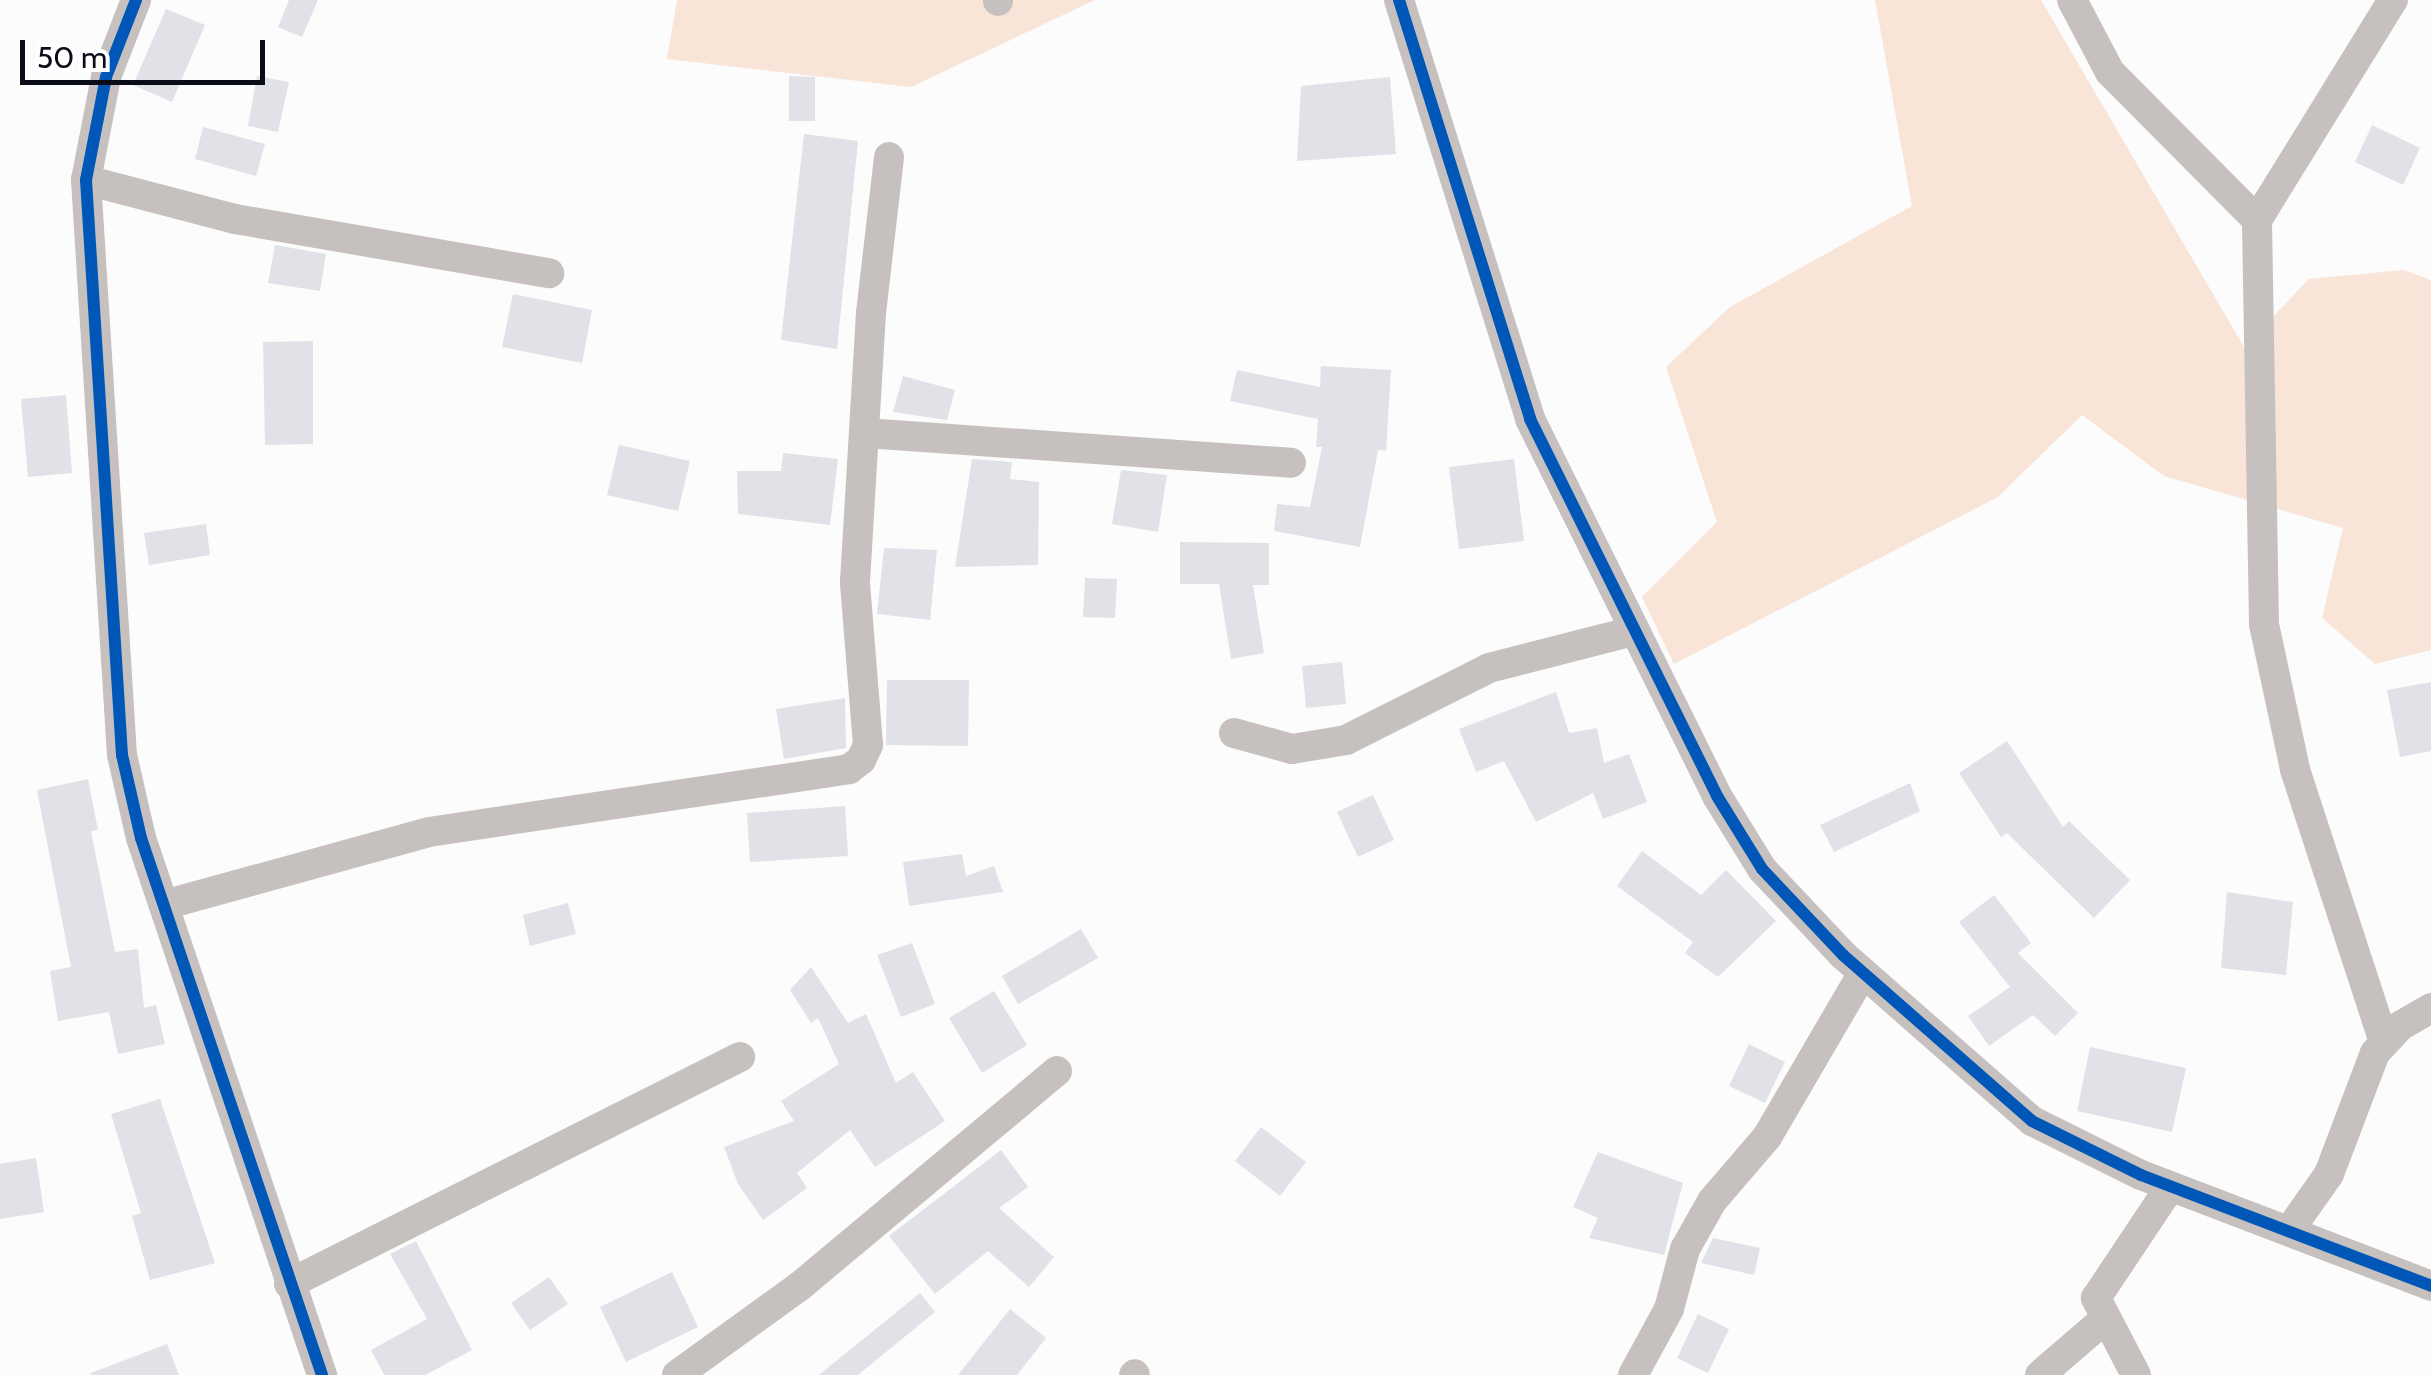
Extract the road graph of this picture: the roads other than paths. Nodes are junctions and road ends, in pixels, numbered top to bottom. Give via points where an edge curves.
1 (136, 0) edge
2 (1398, 0) edge
3 (2072, 0) edge
4 (2392, 0) edge
5 (889, 157) dead end
6 (86, 180) junction
7 (2257, 220) junction
8 (548, 273) dead end
9 (865, 433) junction
10 (1291, 463) dead end
11 (1633, 631) junction
12 (1234, 733) dead end
13 (164, 904) junction
14 (1863, 974) junction
15 (2431, 1008) edge
16 (2384, 1042) junction
17 (740, 1057) dead end
18 (1057, 1071) dead end
19 (2170, 1187) junction
20 (2292, 1228) junction
21 (289, 1284) junction
22 (2431, 1286) edge
23 (2105, 1318) junction
24 (322, 1375) edge
25 (677, 1375) edge
26 (1633, 1375) edge
27 (2040, 1375) edge
28 (2136, 1375) edge

1 - 6 street via 106,76
2 - 11 street via 1530,419
3 - 7 street via 2110,72
4 - 7 street
5 - 9 street
6 - 8 street via 235,219
6 - 13 street via 122,755
7 - 16 street via 2264,624 2295,770
9 - 10 street
9 - 13 street via 855,582 868,746 849,769 428,832
11 - 12 street via 1488,668 1346,740 1292,749
11 - 14 street via 1762,868
13 - 21 street
14 - 19 street via 2032,1121
14 - 26 street via 1766,1136 1712,1201
15 - 16 street
16 - 20 street via 2329,1174
17 - 21 street
18 - 25 street via 800,1286
19 - 20 street
19 - 23 street via 2104,1278 2096,1298
20 - 22 street via 2338,1254
21 - 24 street
23 - 27 street
23 - 28 street

